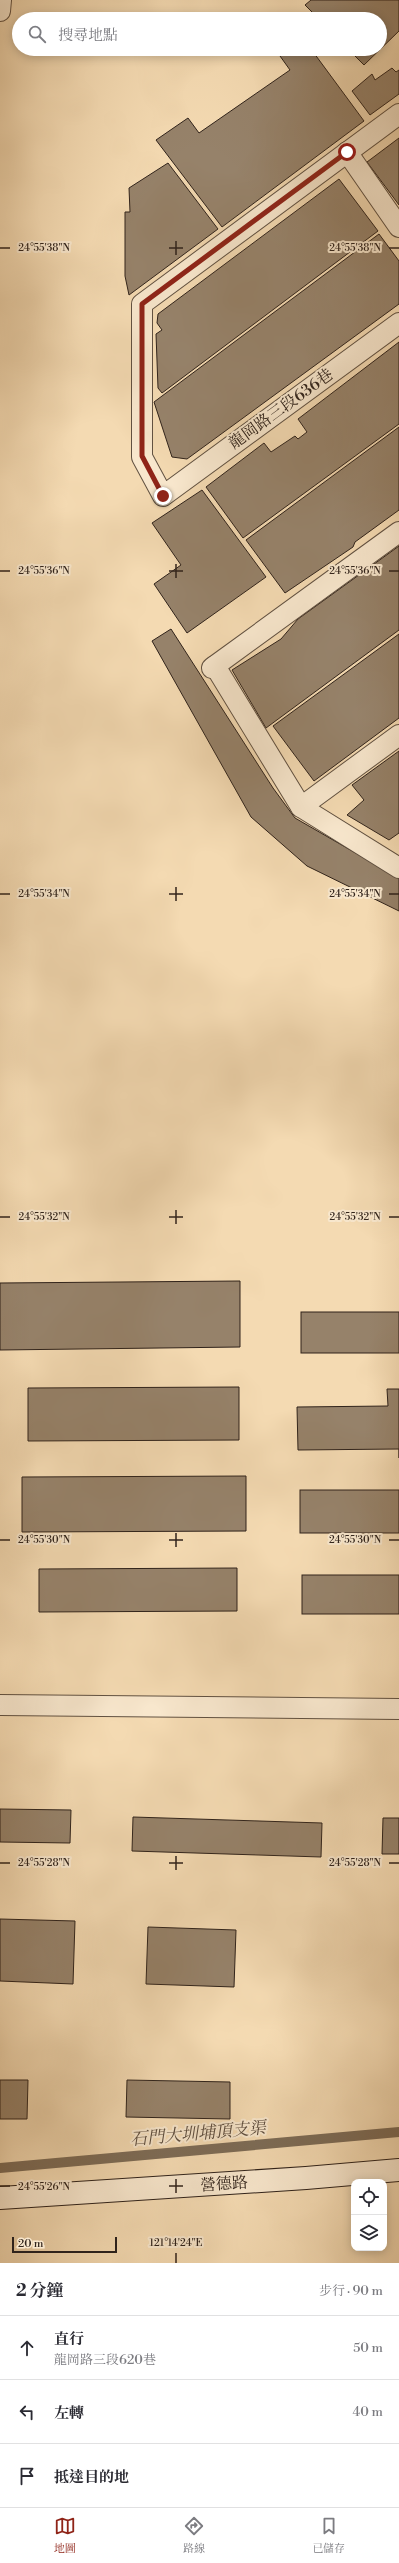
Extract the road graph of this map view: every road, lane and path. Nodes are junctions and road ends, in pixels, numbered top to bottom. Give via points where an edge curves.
1 (0, 0) edge
2 (0, 10) edge
3 (399, 114) edge
4 (347, 152) junction
5 (399, 227) edge
6 (399, 323) edge
7 (399, 532) edge
8 (399, 735) edge
9 (301, 807) junction
10 (399, 868) edge
11 (0, 1705) edge
12 (399, 1709) edge
13 (399, 2170) edge
14 (0, 2198) edge

1 - 2 lane
3 - 4 lane
4 - 5 lane
4 - 6 lane, 龍岡路三段636巷 via 142,304 142,456 163,496
7 - 9 lane via 213,667
8 - 9 lane
9 - 10 lane
11 - 12 lane
13 - 14 street, 營德路

